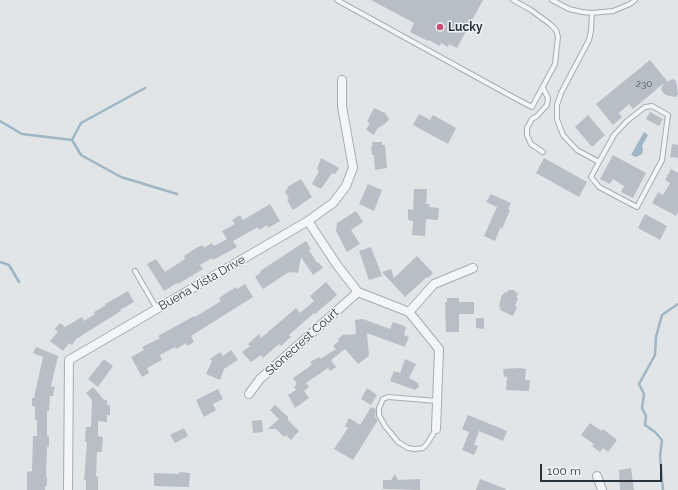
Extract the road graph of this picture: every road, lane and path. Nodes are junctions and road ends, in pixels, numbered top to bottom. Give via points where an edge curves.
1 (337, 0) edge
2 (513, 0) edge
3 (552, 0) edge
4 (635, 0) edge
5 (592, 13) junction
6 (342, 80) dead end
7 (543, 88) junction
8 (543, 152) dead end
9 (599, 162) junction
10 (308, 221) junction
11 (473, 268) dead end
12 (135, 271) dead end
13 (358, 292) junction
14 (157, 309) junction
15 (409, 312) junction
16 (249, 394) dead end
17 (437, 401) junction
18 (436, 429) joint
19 (598, 476) dead end
20 (68, 490) edge
21 (602, 490) edge

1 - 7 lane via 532,107
2 - 7 lane via 531,10 556,30 558,38 555,64
3 - 5 lane via 569,8
4 - 5 lane via 612,11
5 - 9 lane via 589,40 561,93 557,105 557,119 562,135 577,150
6 - 10 street, Buena Vista Drive via 342,106 353,168 346,186 333,203
7 - 8 lane via 548,98 547,104 538,116 532,119 527,135 532,144
9 - 9 lane via 591,177 599,187 637,207 662,160 668,114 652,106 645,107 614,135
10 - 13 street
10 - 14 street, Buena Vista Drive
11 - 15 street via 434,284
12 - 14 lane
13 - 15 street
13 - 16 street, Stonecrest Court via 260,378
14 - 20 street, Buena Vista Drive via 69,360
15 - 17 street via 440,348
17 - 18 street
17 - 18 lane via 388,397 383,399 379,408 385,426 398,442 408,448 423,448
19 - 21 street

